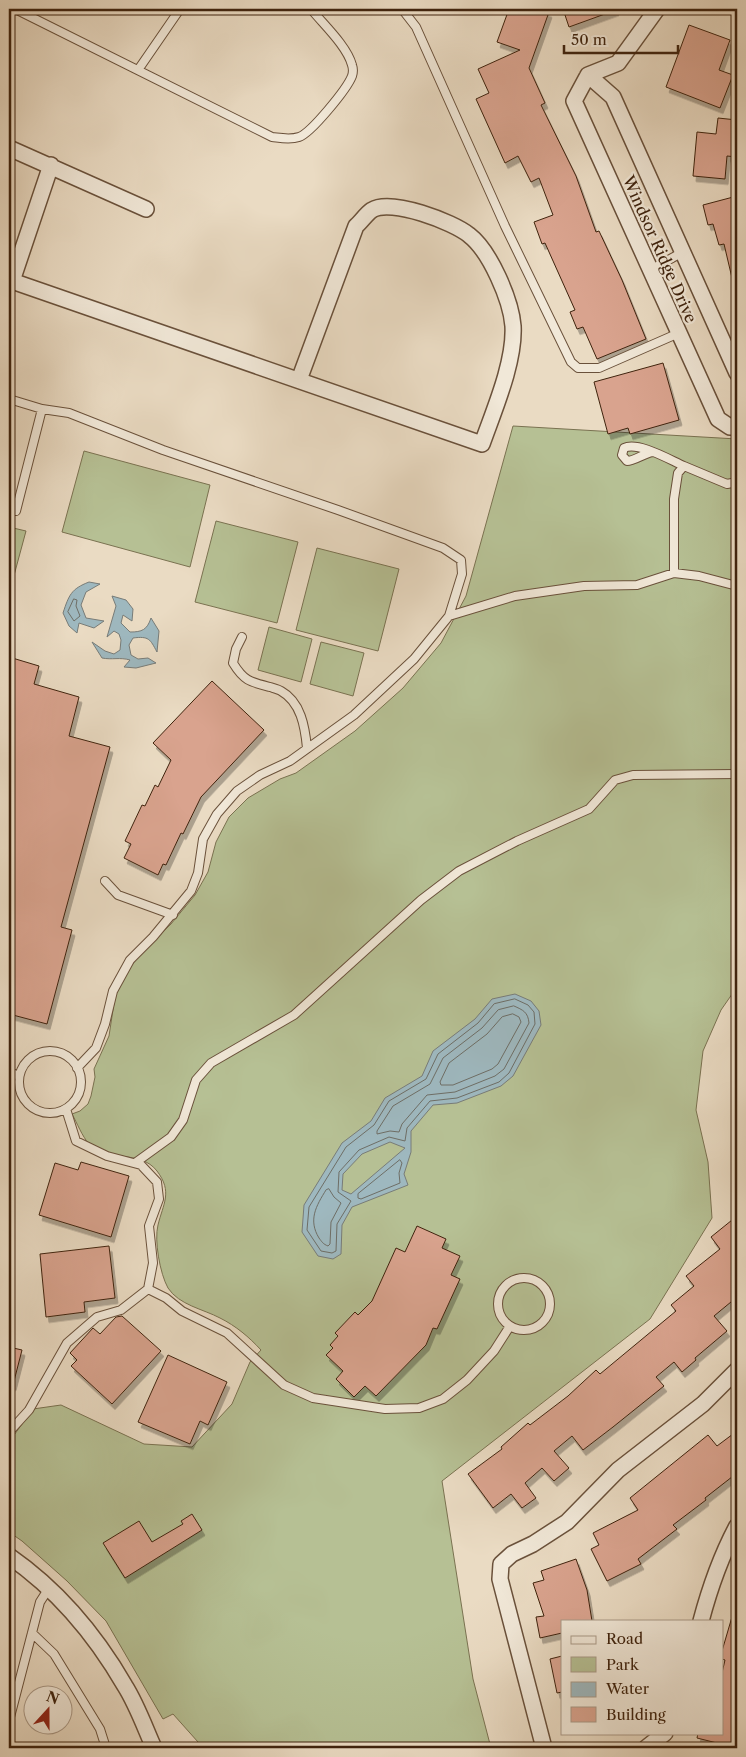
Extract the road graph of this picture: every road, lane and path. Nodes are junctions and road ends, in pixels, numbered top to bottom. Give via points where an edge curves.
1 (15, 9) edge
2 (180, 9) edge
3 (311, 9) edge
4 (415, 9) edge
5 (657, 9) edge
6 (405, 12) edge
7 (138, 70) junction
8 (588, 74) junction
9 (9, 148) edge
10 (51, 165) junction
11 (146, 209) dead end
12 (683, 252) junction
13 (650, 270) junction
14 (11, 280) edge
15 (679, 333) junction
16 (737, 373) edge
17 (299, 380) junction
18 (9, 399) edge
19 (42, 409) junction
20 (737, 426) edge
21 (652, 452) dead end
22 (684, 466) junction
23 (737, 482) edge
24 (9, 509) edge
25 (674, 572) junction
26 (737, 586) edge
27 (449, 616) junction
28 (242, 637) dead end
29 (307, 748) junction
30 (737, 774) edge
31 (105, 881) dead end
32 (173, 914) junction
33 (77, 1068) junction
34 (9, 1072) edge
35 (19, 1076) junction
36 (66, 1108) junction
37 (135, 1163) junction
38 (148, 1289) junction
39 (510, 1326) junction
40 (737, 1370) edge
41 (9, 1432) edge
42 (737, 1526) edge
43 (9, 1556) edge
44 (49, 1588) junction
45 (701, 1620) edge
46 (32, 1633) junction
47 (9, 1721) edge
48 (664, 1734) edge
49 (106, 1748) edge
50 (154, 1748) edge
51 (544, 1748) edge
52 (646, 1748) edge

1 - 7 lane
2 - 7 lane
3 - 7 lane via 347,52 353,66 344,89 313,127 300,137 272,137
4 - 6 lane
5 - 8 street via 618,63
6 - 15 lane via 416,27 505,226 571,362 578,368 599,368
8 - 12 street, Windsor Ridge Drive via 612,97
8 - 13 street, Windsor Ridge Drive via 574,101
9 - 10 street
10 - 11 street
10 - 14 street
12 - 13 lane
12 - 16 street, Windsor Ridge Drive
13 - 15 street, Windsor Ridge Drive
14 - 17 street
15 - 20 street, Windsor Ridge Drive via 718,419 730,427
17 - 17 street via 482,444 513,343 509,306 486,254 470,235 451,224 392,206 373,210 356,226
18 - 19 lane
19 - 24 lane via 16,511
19 - 27 lane via 69,413 163,450 443,548 461,560 462,574
21 - 22 lane
22 - 23 lane via 727,484
22 - 25 lane via 678,473 674,499
25 - 26 lane
25 - 27 lane via 637,585 584,586 515,596
27 - 29 lane via 414,659 354,715
28 - 29 lane via 236,649 235,668 248,682 280,690 292,700 301,714
29 - 32 lane via 237,791 217,814 203,839 198,873 191,891
30 - 37 lane via 633,775 615,780 589,809 459,871 413,907 294,1015 211,1063 196,1080 183,1120 171,1137
31 - 32 lane via 118,895
32 - 33 lane via 130,960 113,991 96,1048
33 - 35 lane via 64,1055 45,1052 29,1059
33 - 36 lane via 80,1077 78,1095
34 - 35 lane
35 - 36 lane via 20,1091 36,1110 46,1113
36 - 37 lane via 76,1141 107,1156
37 - 38 lane via 158,1182 159,1199 149,1226 153,1263
38 - 39 lane via 182,1311 227,1333 284,1385 313,1398 385,1408 419,1408 443,1399 467,1380 494,1351
38 - 41 lane via 121,1310 98,1317 67,1343 29,1410
39 - 39 lane via 523,1331 545,1321 551,1301 544,1286 525,1277 503,1288 498,1307 503,1320
40 - 51 street via 703,1404 618,1470 567,1522 512,1554 502,1564 500,1579
42 - 45 street via 724,1550
43 - 44 street
44 - 46 lane via 40,1602
44 - 50 street via 83,1622 126,1686
46 - 47 lane
46 - 49 lane via 54,1654 100,1729
48 - 52 street

